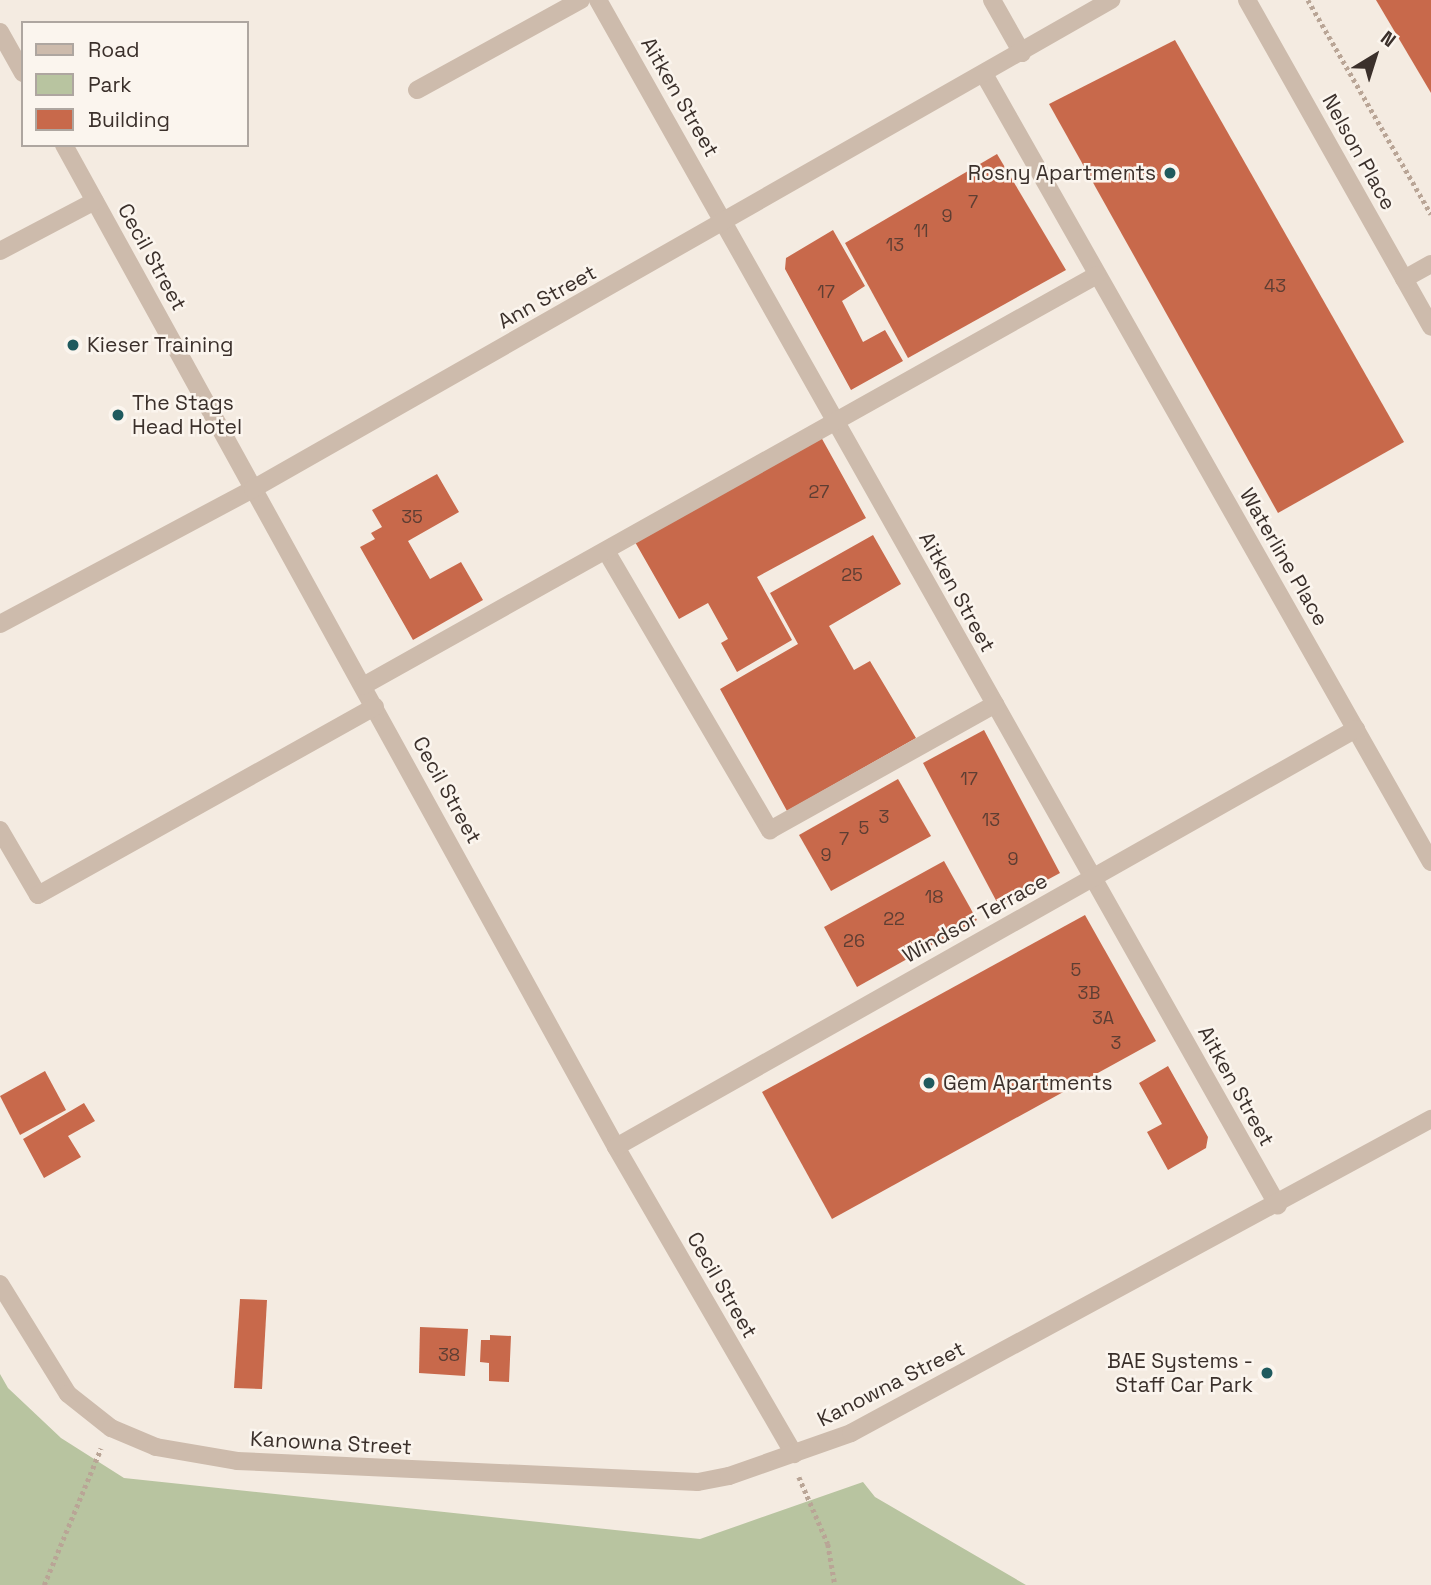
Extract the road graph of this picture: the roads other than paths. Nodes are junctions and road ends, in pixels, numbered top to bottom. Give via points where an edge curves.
1 (581, 0) edge
2 (598, 0) edge
3 (992, 0) edge
4 (1111, 0) edge
5 (1247, 0) edge
6 (0, 32) edge
7 (1022, 53) junction
8 (21, 69) edge
9 (984, 74) junction
10 (417, 90) dead end
11 (65, 147) edge
12 (95, 201) junction
13 (725, 223) junction
14 (0, 251) edge
15 (1431, 264) edge
16 (1097, 275) junction
17 (1404, 279) junction
18 (1431, 327) edge
19 (835, 422) junction
20 (253, 489) junction
21 (606, 551) junction
22 (0, 624) edge
23 (363, 686) junction
24 (995, 704) junction
25 (375, 707) junction
26 (1356, 729) junction
27 (0, 830) edge
28 (1431, 862) edge
29 (1093, 878) junction
30 (1431, 1119) edge
31 (616, 1147) junction
32 (1278, 1206) junction
33 (0, 1284) edge
34 (792, 1455) junction

1 - 10 street
2 - 13 street, Aitken Street
3 - 7 street
4 - 7 street, Ann Street
5 - 17 street, Nelson Place
6 - 8 street
7 - 9 street, Ann Street
9 - 13 street, Ann Street
9 - 16 street, Waterline Place
11 - 12 street, Cecil Street
12 - 14 street
12 - 20 street, Cecil Street
13 - 19 street, Aitken Street
13 - 20 street, Ann Street
15 - 17 street
16 - 19 street
16 - 26 street, Waterline Place
17 - 18 street, Nelson Place
19 - 21 street
19 - 24 street, Aitken Street
20 - 22 street, Ann Street
20 - 23 street, Cecil Street
21 - 23 street
21 - 24 street via 770,830
23 - 25 street, Cecil Street
24 - 29 street, Aitken Street
25 - 27 street via 38,895
25 - 31 street, Cecil Street
26 - 28 street, Waterline Place
26 - 29 street, Windsor Terrace
29 - 31 street, Windsor Terrace
29 - 32 street, Aitken Street
30 - 32 street, Kanowna Street
31 - 34 street, Cecil Street
32 - 34 street, Kanowna Street via 851,1433
33 - 34 street, Kanowna Street via 58,1382 111,1428 156,1447 215,1459 674,1483 712,1480

